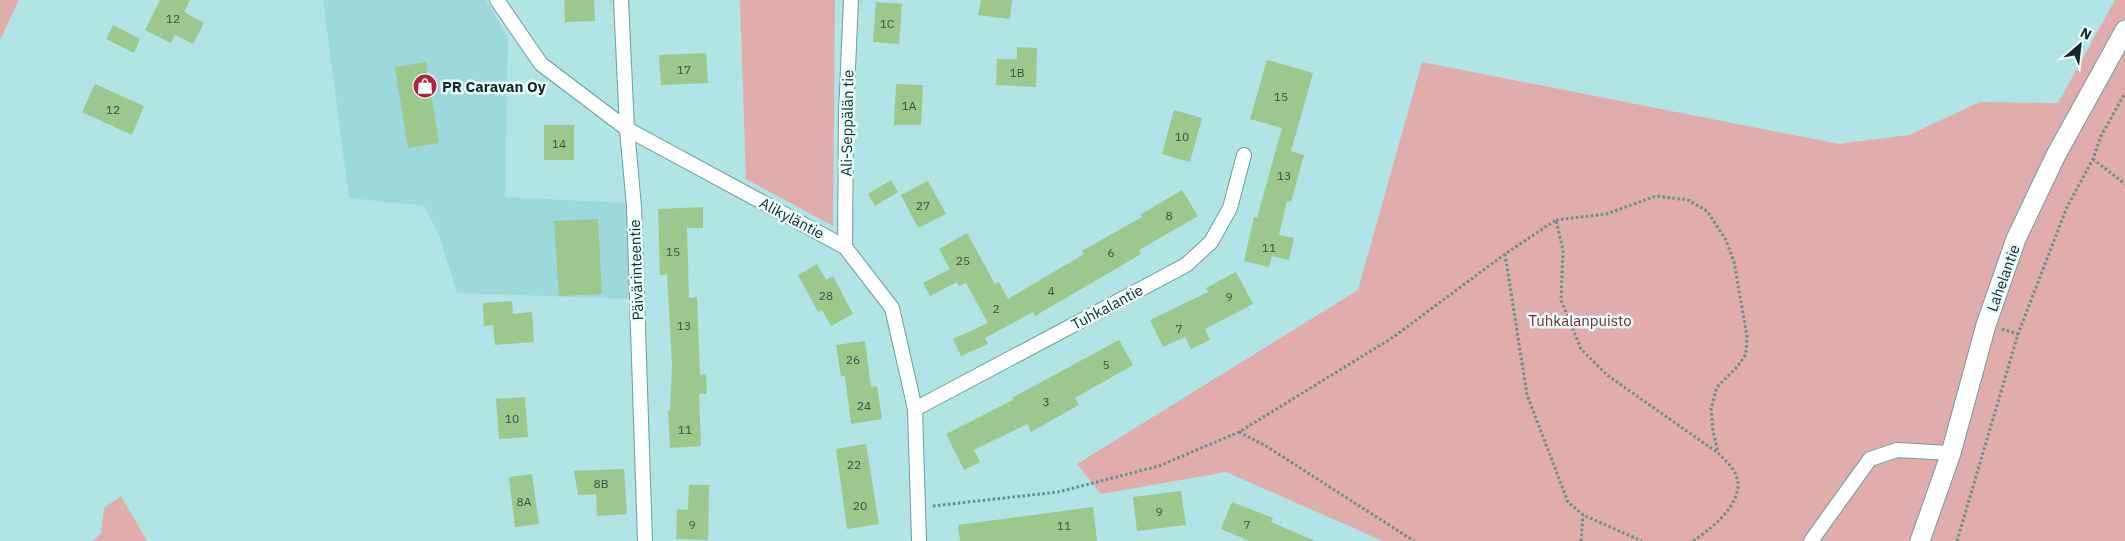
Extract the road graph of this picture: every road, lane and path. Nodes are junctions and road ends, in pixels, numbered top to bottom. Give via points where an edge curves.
1 (497, 0) edge
2 (621, 0) edge
3 (850, 0) edge
4 (2125, 30) edge
5 (2125, 93) edge
6 (627, 129) junction
7 (1244, 155) dead end
8 (2093, 160) junction
9 (2125, 184) edge
10 (1556, 220) junction
11 (845, 247) junction
12 (1505, 254) junction
13 (915, 409) junction
14 (1239, 432) junction
15 (1718, 453) junction
16 (1951, 454) junction
17 (918, 508) junction
18 (1583, 515) junction
19 (645, 541) edge
20 (919, 541) edge
21 (1414, 541) edge
22 (1581, 541) edge
23 (1642, 541) edge
24 (1693, 541) edge
25 (1811, 541) edge
26 (1920, 541) edge
27 (1957, 541) edge

1 - 6 street, Alikyläntie via 541,64
2 - 6 street, Päivärinteentie
3 - 11 street, Ali-Seppälän tie
4 - 16 main road, Lahelantie via 2056,155 2016,239 1986,325
5 - 8 path via 2101,136
6 - 11 street, Alikyläntie
6 - 19 street, Päivärinteentie via 634,207
7 - 13 street, Tuhkalantie via 1230,208 1211,242 1186,265
8 - 9 path
8 - 27 path via 2067,207 2018,334
10 - 12 path
10 - 15 path via 1564,250 1562,300 1581,349 1607,375
10 - 15 path via 1606,214 1656,196 1688,200 1707,211 1726,240 1734,262 1747,336 1746,354 1717,387 1711,409
11 - 13 street, Alikyläntie via 892,308
12 - 14 path via 1392,338
12 - 18 path via 1526,395 1568,502
13 - 17 street, Alikyläntie
14 - 17 path via 1159,466 1058,492
14 - 21 path
15 - 24 path via 1732,467 1738,482 1734,501 1712,528
16 - 25 street via 1897,450 1870,458
16 - 26 main road, Lahelantie
17 - 20 street, Alikyläntie
18 - 22 path
18 - 23 path

